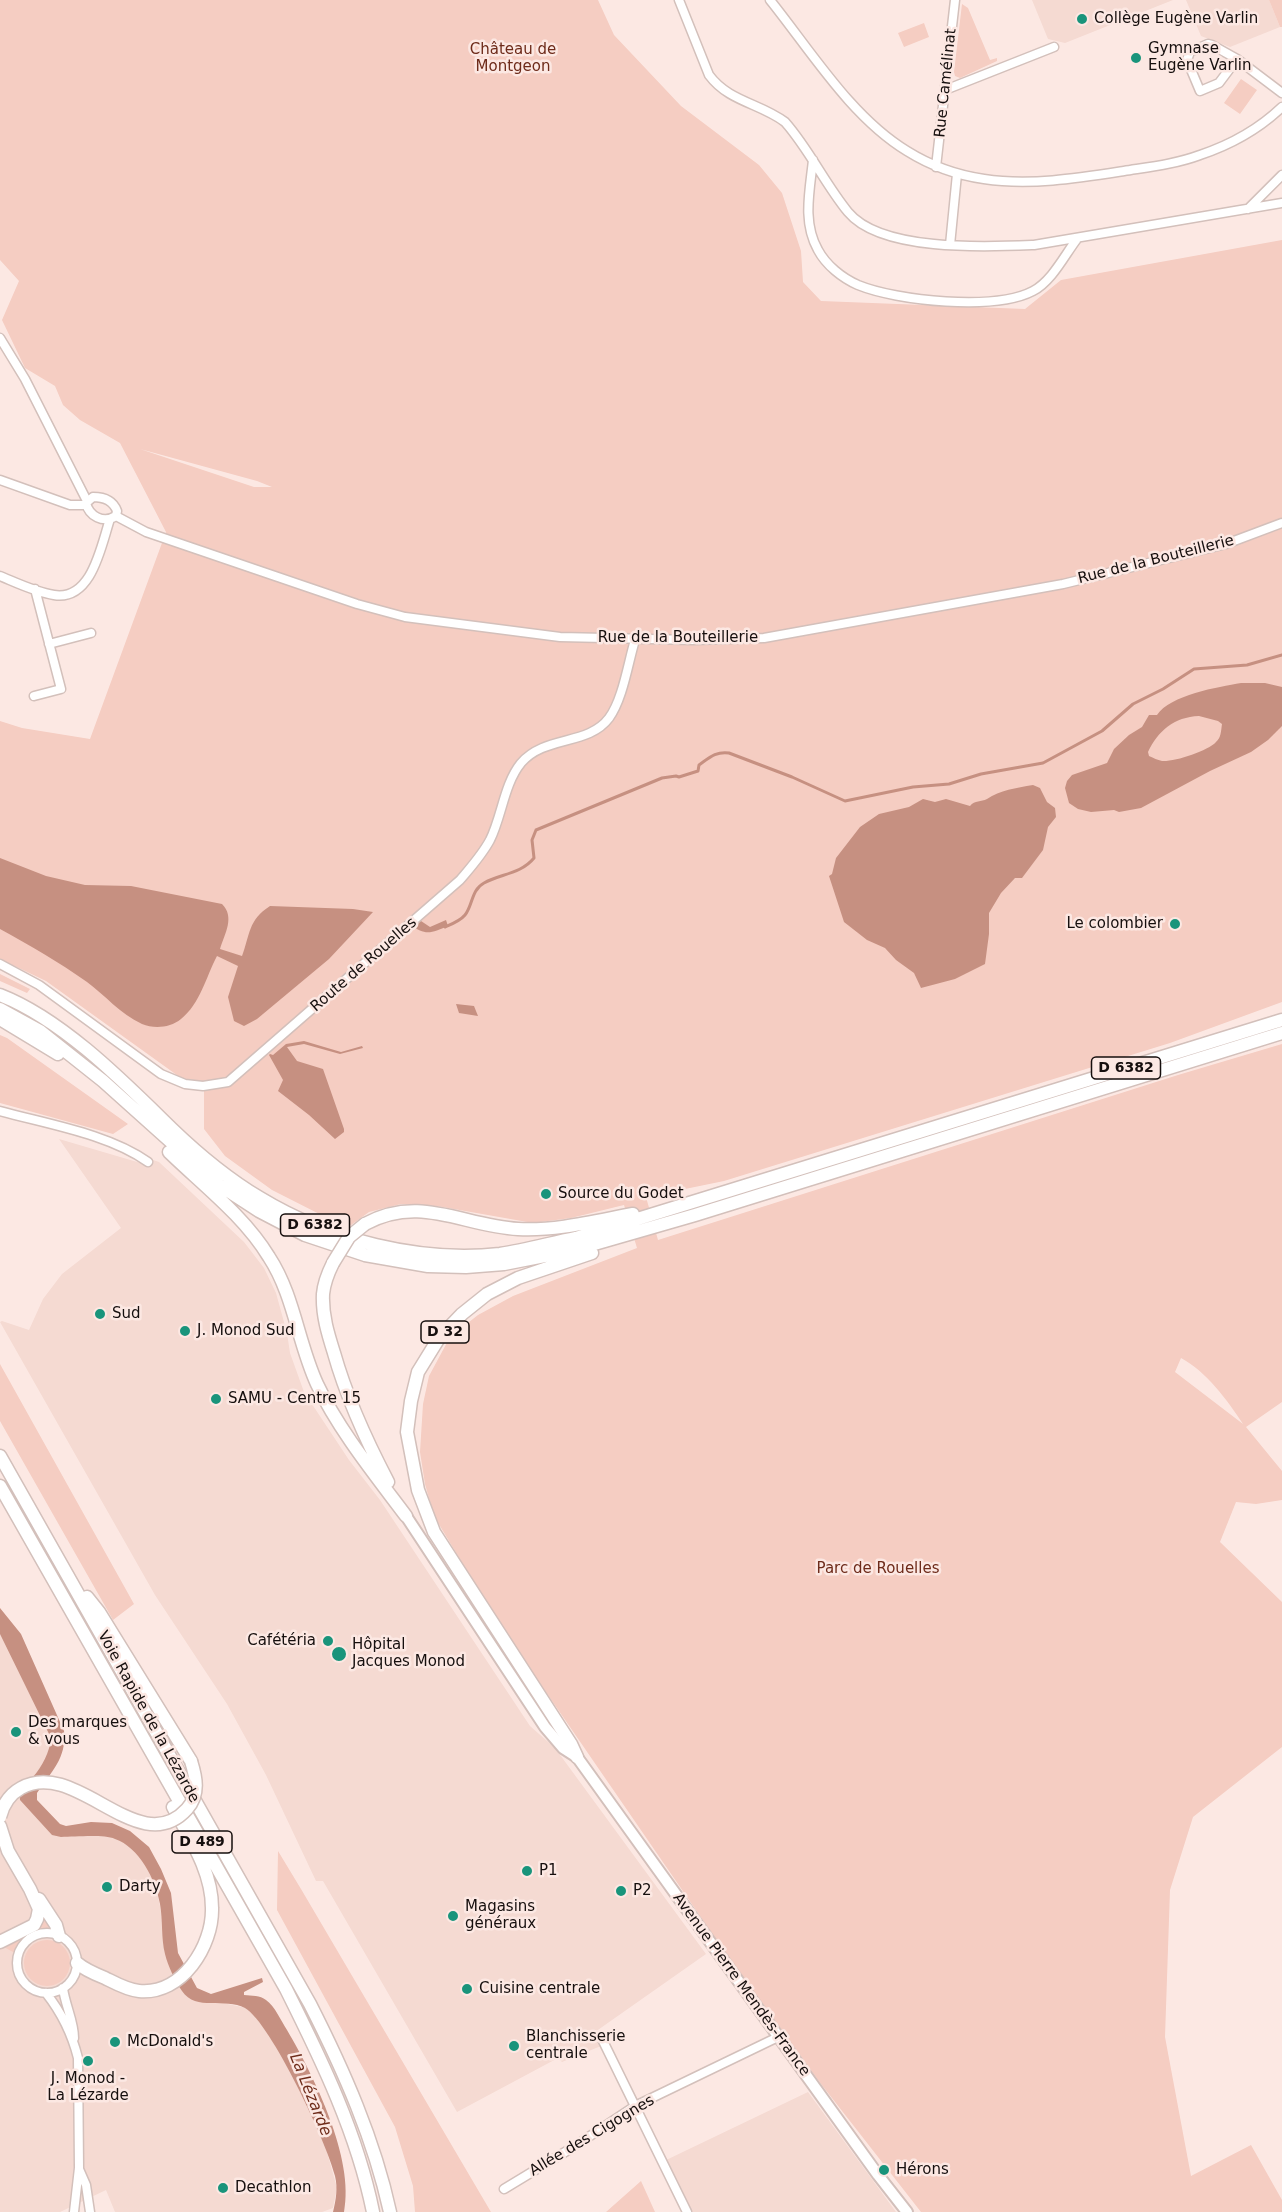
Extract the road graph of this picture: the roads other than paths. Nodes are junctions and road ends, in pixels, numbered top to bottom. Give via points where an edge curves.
1 (679, 0) edge
2 (771, 0) edge
3 (955, 0) edge
4 (1054, 47) dead end
5 (1237, 59) junction
6 (945, 90) junction
7 (1282, 93) edge
8 (1282, 107) edge
9 (813, 160) junction
10 (936, 167) junction
11 (957, 174) junction
12 (1282, 175) edge
13 (1282, 203) edge
14 (1248, 209) junction
15 (1077, 239) junction
16 (950, 245) junction
17 (0, 338) edge
18 (0, 480) edge
19 (86, 503) junction
20 (113, 518) junction
21 (1282, 523) edge
22 (0, 576) edge
23 (35, 589) junction
24 (91, 633) dead end
25 (635, 640) junction
26 (49, 644) junction
27 (34, 696) dead end
28 (0, 964) edge
29 (0, 995) edge
30 (0, 1009) edge
31 (0, 1019) edge
32 (1282, 1020) edge
33 (1282, 1033) edge
34 (99, 1078) junction
35 (0, 1111) edge
36 (148, 1162) dead end
37 (696, 1201) junction
38 (695, 1215) junction
39 (0, 1455) edge
40 (0, 1486) edge
41 (406, 1516) junction
42 (61, 1562) junction
43 (101, 1664) junction
44 (577, 1756) junction
45 (0, 1817) edge
46 (0, 1826) edge
47 (30, 1889) junction
48 (58, 1930) junction
49 (0, 1942) edge
50 (77, 1963) junction
51 (63, 1988) junction
52 (46, 1993) junction
53 (778, 2037) junction
54 (602, 2039) dead end
55 (74, 2041) junction
56 (635, 2106) junction
57 (79, 2168) junction
58 (504, 2189) dead end
59 (74, 2212) edge
60 (90, 2212) edge
61 (373, 2212) edge
62 (390, 2212) edge
63 (687, 2212) edge
64 (908, 2212) edge

1 - 9 street via 717,86 776,115
2 - 10 street via 872,124 905,150
3 - 6 street, Rue Camélinat
4 - 6 street
5 - 5 street via 1219,83 1200,92 1186,60 1190,52 1208,44
5 - 7 street
6 - 10 street, Rue Camélinat
8 - 11 street via 1222,147 1148,168 1048,180 984,179
9 - 15 street via 808,202 812,237 830,266 859,286 892,295 946,301 1021,296 1046,280
9 - 16 street via 849,213 871,231 916,243
10 - 11 street
11 - 16 street
12 - 14 street
13 - 14 street
14 - 15 street
15 - 16 street via 1025,246
17 - 19 street via 25,379
18 - 19 street via 70,505
19 - 20 street via 94,516
19 - 20 street via 93,497 107,499 115,507
20 - 23 street via 91,576 75,592 55,596
20 - 25 street, Rue de la Bouteillerie via 357,604 405,617 532,635
21 - 25 street, Rue de la Bouteillerie via 1226,544 1063,584 904,613 764,638
22 - 23 street
23 - 26 street
24 - 26 street
25 - 28 street, Route de Rouelles via 609,718 598,729 543,747 522,762 490,839 460,880 228,1082 185,1084 161,1074 55,995
26 - 27 street via 61,689
29 - 37 highway, D 6382 via 48,1022 99,1060 226,1176 311,1224 338,1233 429,1254 500,1254 576,1238
30 - 34 highway, D 6382 via 40,1031
31 - 34 highway
32 - 37 highway, D 6382
33 - 38 highway, D 6382
34 - 38 highway, D 6382 via 219,1185 305,1235 365,1255 428,1266 504,1264 570,1251
34 - 41 highway via 263,1246 284,1286 318,1386
35 - 36 street via 115,1143
37 - 41 highway, D 32, bridge via 544,1229 515,1229 419,1210 399,1211 382,1215 349,1237 327,1277 323,1293 326,1329 355,1415
38 - 44 highway, D 32 via 518,1278 487,1294 440,1338 418,1372 411,1401 407,1431 411,1456 418,1490 434,1532
39 - 42 highway, Voie Rapide de la Lézarde / D 489
40 - 43 highway, Voie Rapide de la Lézarde / D 489
41 - 44 main road, D 32 via 539,1719 563,1748
42 - 45 highway, bridge via 99,1612 191,1761 196,1791 181,1815 160,1824 140,1822 65,1786 37,1781 16,1790
42 - 62 highway, Voie Rapide de la Lézarde / D 489 via 332,2047 366,2130
43 - 50 highway via 206,1871 212,1899 210,1929 206,1943 188,1969 151,1991 128,1989
43 - 61 highway, Voie Rapide de la Lézarde / D 489 via 307,2030 351,2132
44 - 53 main road, Avenue Pierre Mendès-France / D 32
46 - 47 highway via 8,1851
47 - 48 highway
47 - 49 highway via 39,1909 34,1925
48 - 50 street via 73,1948
48 - 52 street via 37,1935 19,1953 18,1966 24,1981
50 - 51 street via 73,1978
51 - 52 street
51 - 55 street
52 - 55 street
53 - 56 street, Allée des Cigognes
53 - 64 main road, Avenue Pierre Mendès-France / D 32
54 - 56 street
55 - 57 street via 79,2080
56 - 58 street, Allée des Cigognes
56 - 63 street
57 - 59 street
57 - 60 street

